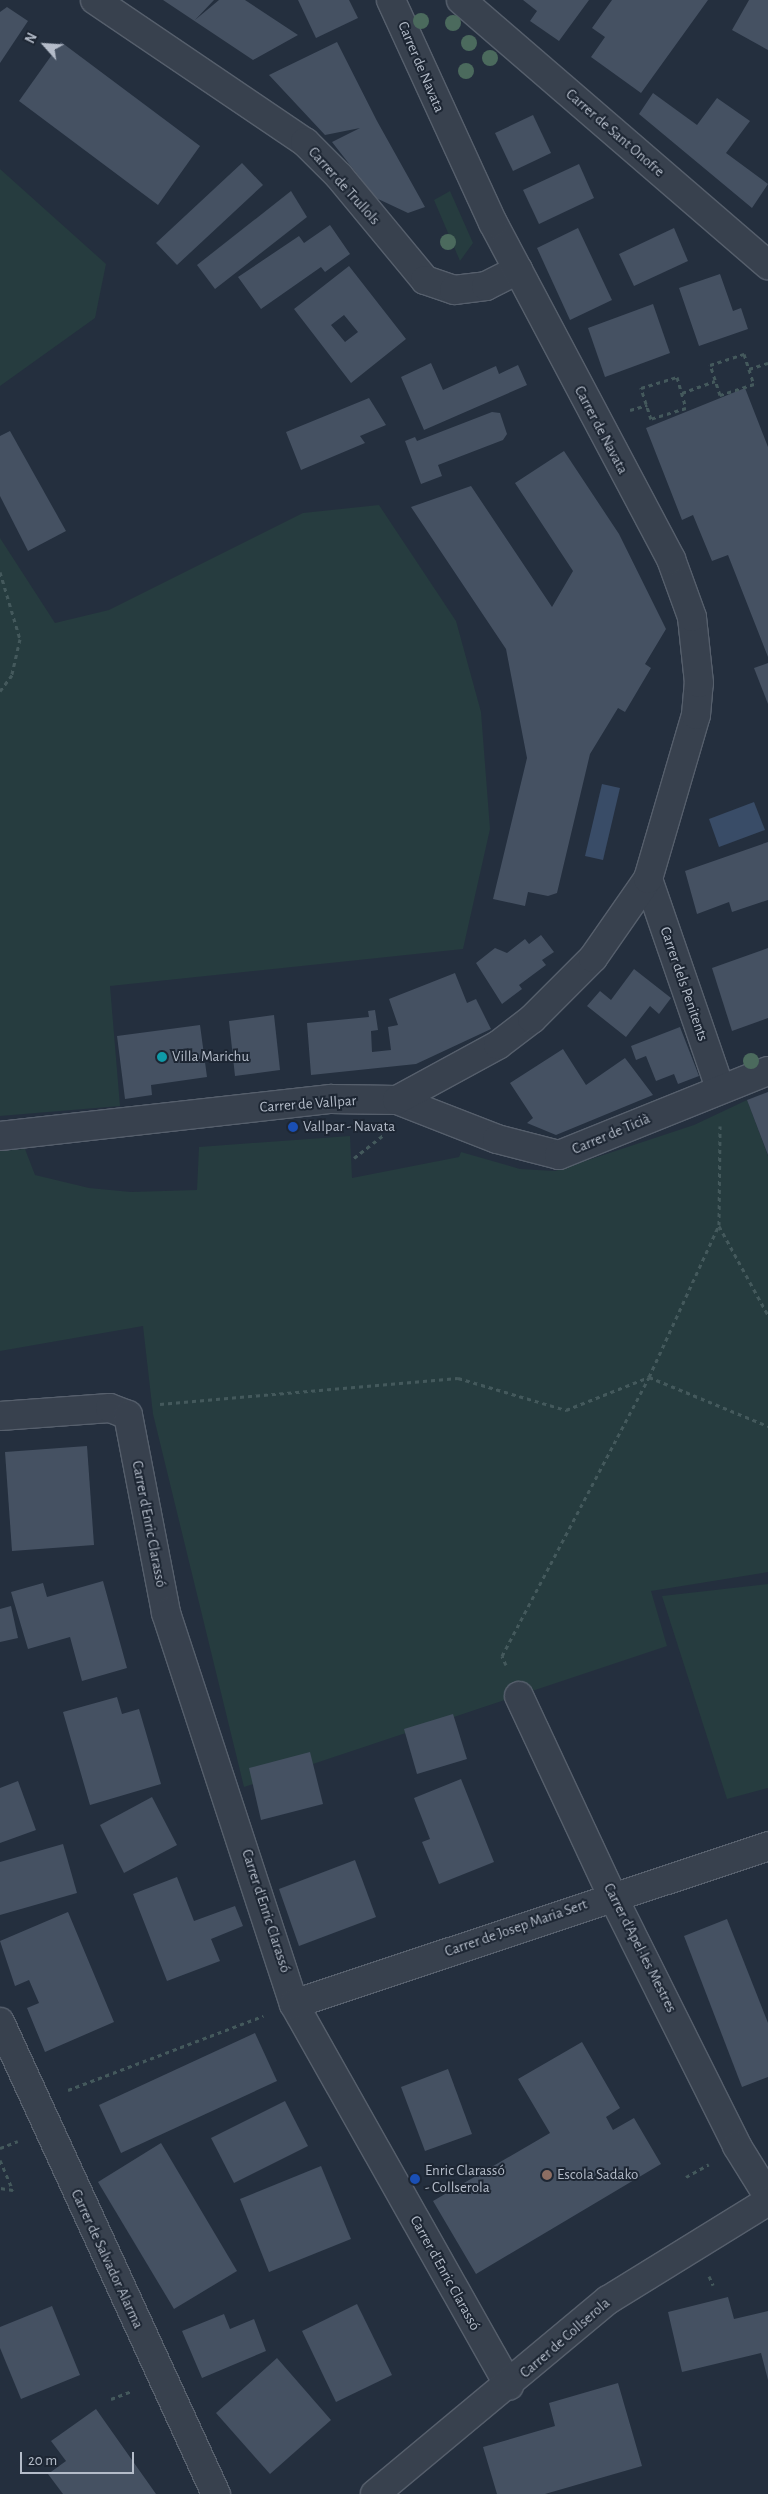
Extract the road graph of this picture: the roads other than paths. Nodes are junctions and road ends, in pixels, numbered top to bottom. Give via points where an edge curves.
1 (94, 0) edge
2 (392, 0) edge
3 (461, 0) edge
4 (768, 265) edge
5 (518, 270) junction
6 (648, 879) junction
7 (768, 1071) edge
8 (720, 1088) junction
9 (397, 1100) junction
10 (0, 1136) edge
11 (0, 1416) edge
12 (519, 1696) road end
13 (768, 1846) edge
14 (612, 1895) junction
15 (283, 2009) junction
16 (0, 2022) edge
17 (768, 2196) edge
18 (768, 2201) edge
19 (509, 2386) junction
20 (216, 2494) edge
21 (375, 2494) edge

1 - 5 street, Carrer de Trullols via 305,142 339,176 425,280 454,290 486,286
2 - 5 street, Carrer de Navata via 449,134
3 - 4 street, Carrer de Sant Onofre
5 - 6 street, Carrer de Navata via 671,559 692,617 699,683 696,715
6 - 8 street, Carrer dels Penitents
6 - 9 street, Carrer de Vallpar via 593,958 532,1019 481,1055
7 - 8 street, Carrer de Ticià
8 - 9 street, Carrer de Ticià via 559,1156 497,1139
9 - 10 street, Carrer de Vallpar via 332,1099
11 - 15 street, Carrer d'Enric Clarassó via 110,1408 128,1415 166,1613
12 - 14 street, Carrer d'Apel·les Mestres
13 - 14 street, Carrer de Josep Maria Sert
14 - 15 street, Carrer de Josep Maria Sert
14 - 17 street, Carrer d'Apel·les Mestres via 737,2146
15 - 19 street, Carrer d'Enric Clarassó
16 - 20 street, Carrer de Salvador Alarma
18 - 19 street, Carrer de Collserola via 608,2300
19 - 21 street, Carrer de Collserola

